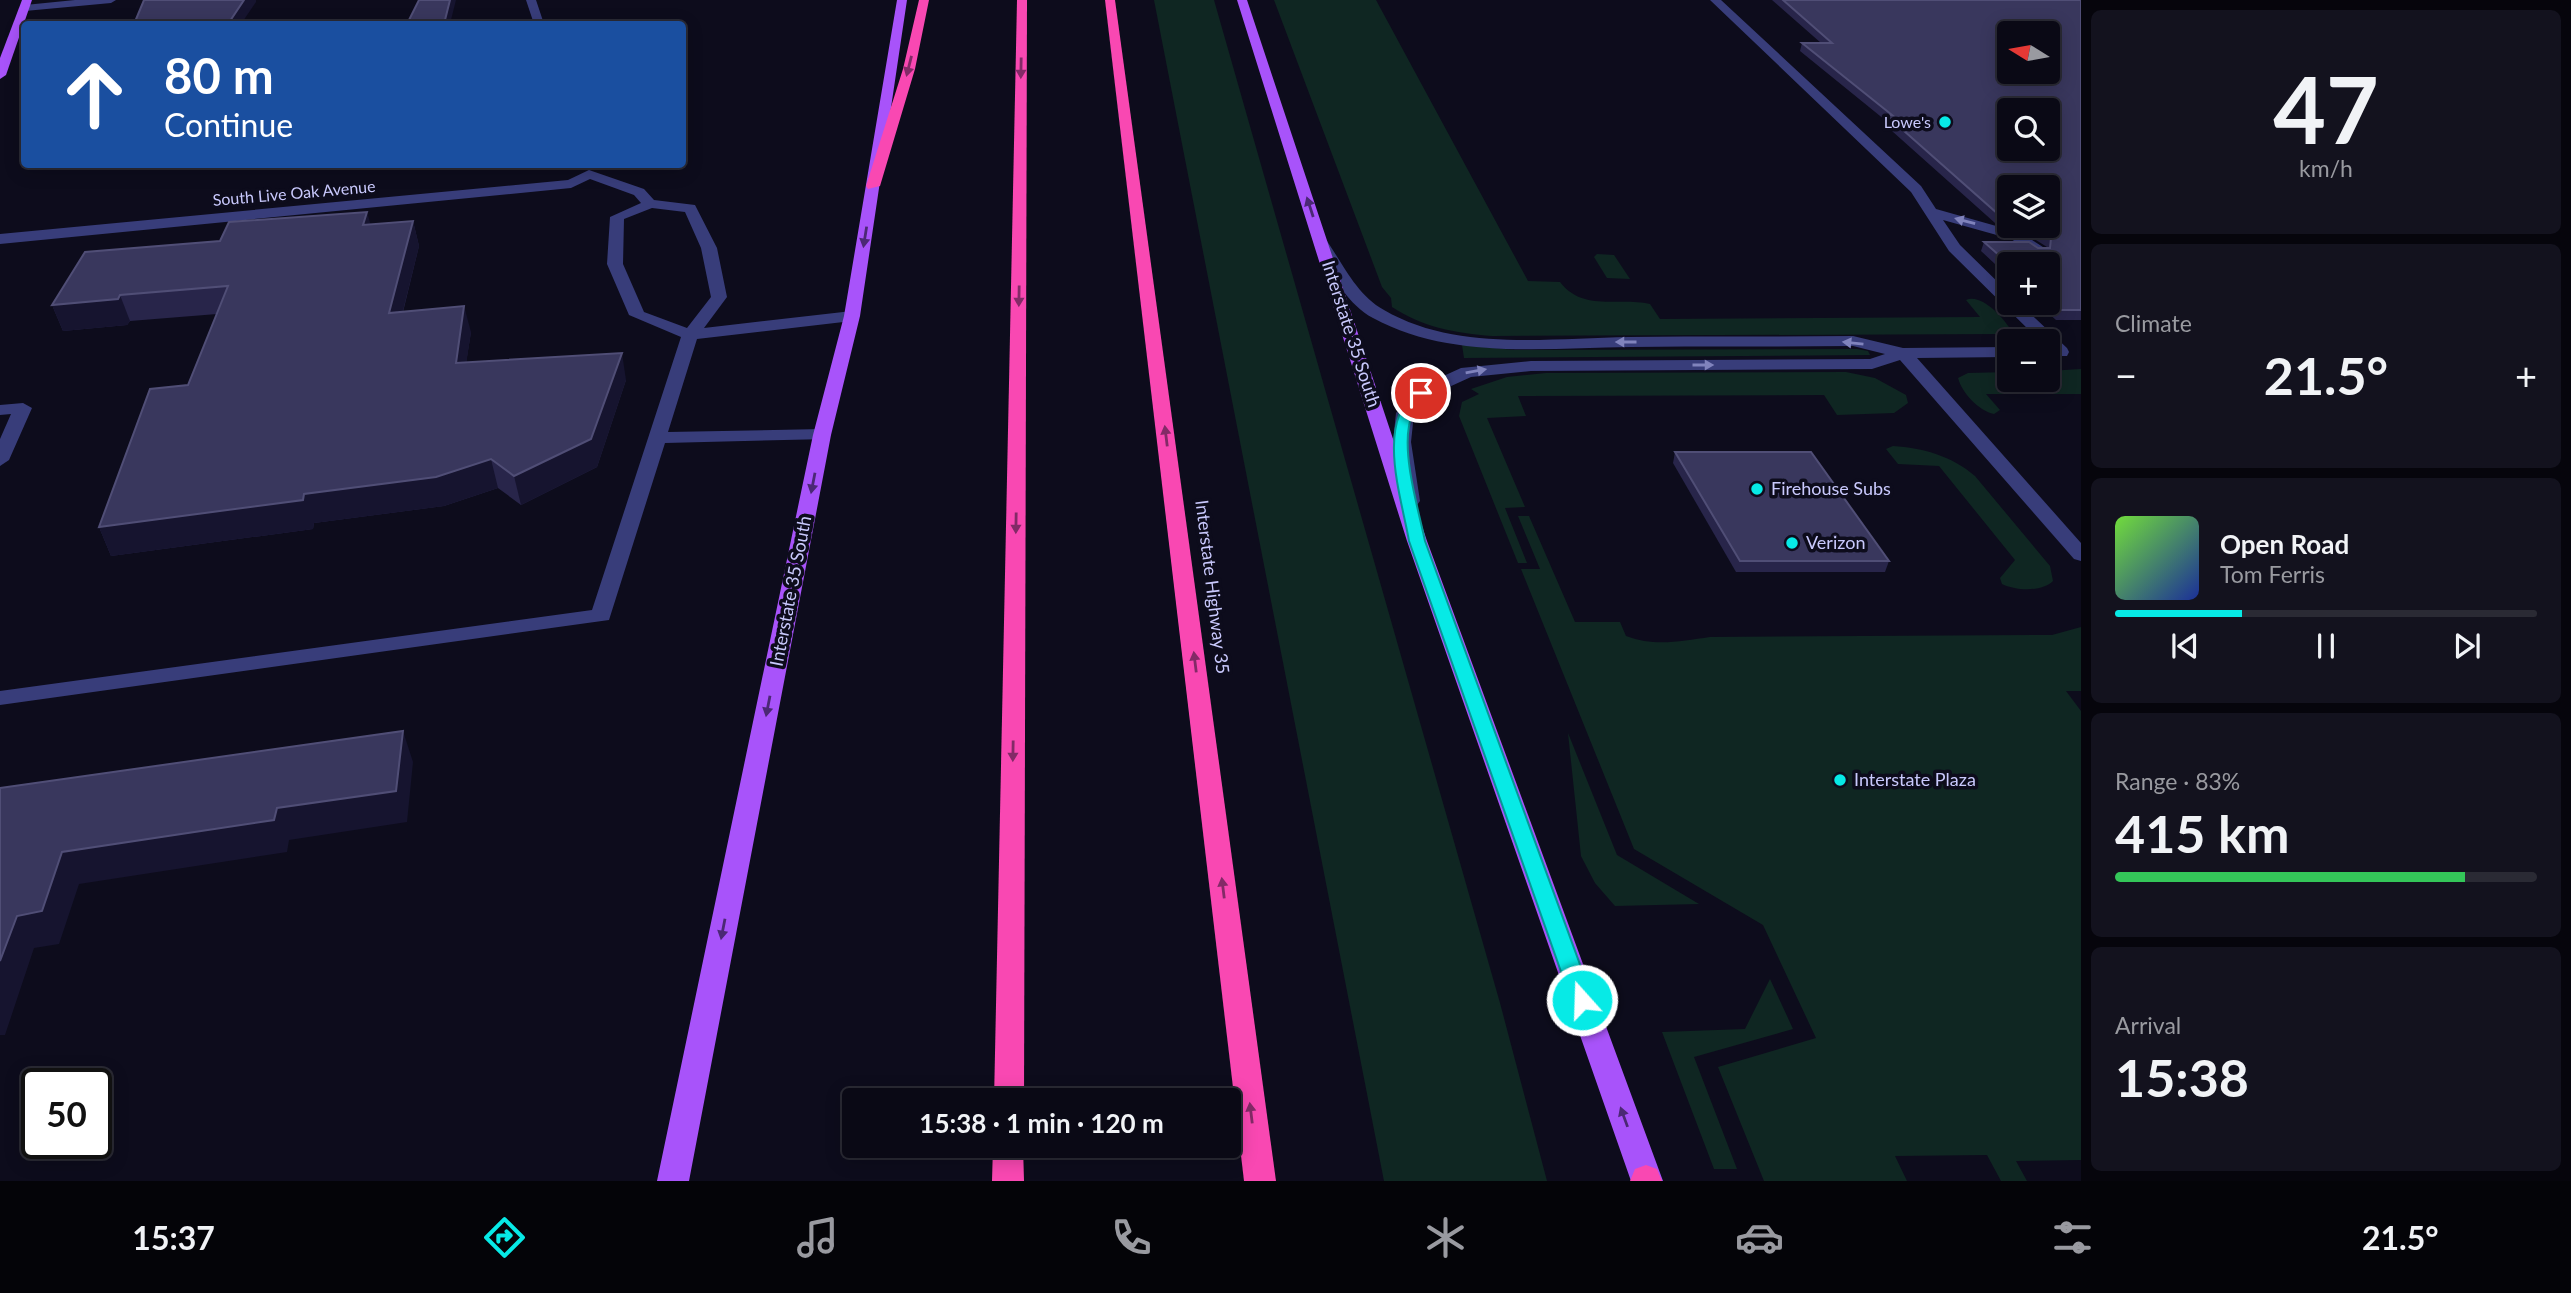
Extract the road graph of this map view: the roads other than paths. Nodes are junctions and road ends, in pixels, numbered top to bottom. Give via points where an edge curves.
1 (110, 0) edge
2 (531, 0) edge
3 (902, 0) edge
4 (924, 0) edge
5 (1022, 0) edge
6 (1110, 0) edge
7 (1242, 0) edge
8 (1715, 0) edge
9 (26, 4) edge
10 (538, 21) edge
11 (0, 75) edge
12 (589, 169) edge
13 (873, 186) junction
14 (650, 204) junction
15 (1932, 212) junction
16 (0, 239) edge
17 (1322, 244) junction
18 (2041, 252) edge
19 (1997, 290) edge
20 (2021, 315) edge
21 (852, 316) junction
22 (2034, 329) edge
23 (690, 335) junction
24 (1903, 352) junction
25 (1997, 352) edge
26 (2060, 352) edge
27 (2081, 352) edge
28 (0, 410) edge
29 (822, 435) junction
30 (658, 438) junction
31 (0, 460) edge
32 (1417, 541) junction
33 (2081, 555) edge
34 (0, 698) edge
35 (1009, 1088) edge
36 (1008, 1158) edge
37 (1646, 1180) edge
38 (673, 1181) edge
39 (1007, 1181) edge
40 (1260, 1181) edge

1 - 9 street
2 - 10 street
3 - 13 main road, Interstate 35 South
4 -> 13 highway via 909,69
5 -> 35 highway
40 -> 6 highway, Interstate Highway 35
17 -> 7 main road, Interstate 35 South
8 - 15 street via 1916,188
9 - 11 main road
12 - 14 street via 639,192
12 - 16 street, South Live Oak Avenue via 571,184
13 -> 21 main road, Interstate 35 South
14 - 23 street via 690,208 709,248 719,298
14 - 23 street via 617,217 615,264 637,315
18 -> 15 street via 2016,236
15 - 19 street via 1958,253
24 -> 17 street via 1853,341 1508,342 1430,333 1367,307
17 - 32 main road, Interstate 35 South
20 - 22 street
21 - 23 street
21 - 29 main road, Interstate 35 South
23 - 30 street
24 - 25 street
32 -> 24 street via 1402,426 1412,401 1458,375 1531,366 1872,364
24 - 33 street
26 - 27 street
28 - 31 street via 23,408
29 - 30 street
29 -> 38 main road, Interstate 35 South
30 - 34 street via 601,615
37 -> 32 main road, Interstate 35 South
36 - 39 highway

